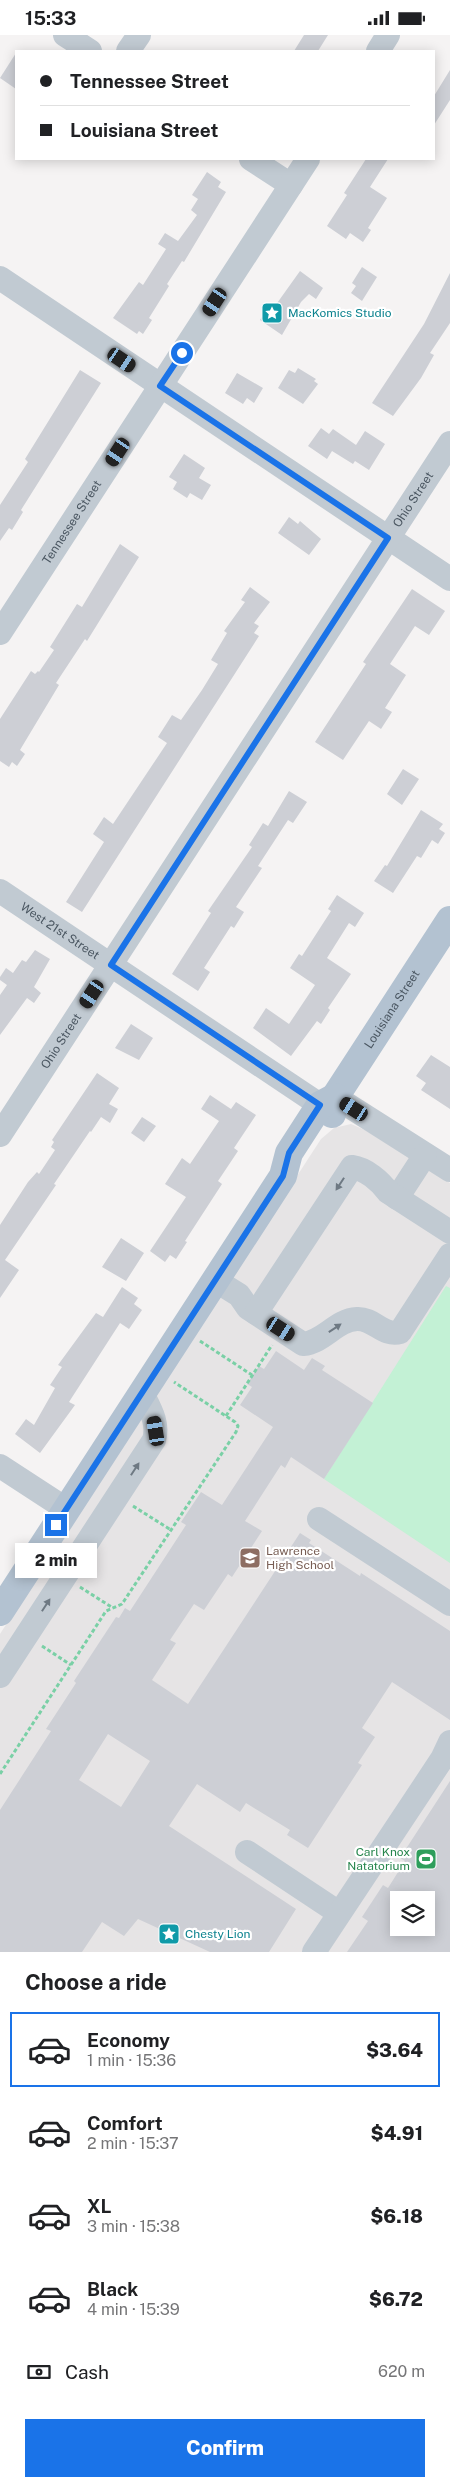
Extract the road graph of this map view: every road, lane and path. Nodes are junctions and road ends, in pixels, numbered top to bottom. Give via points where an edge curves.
1 (65, 35) edge
2 (139, 35) edge
3 (388, 35) edge
4 (88, 50) edge
5 (129, 50) edge
6 (379, 50) edge
7 (253, 160) edge
8 (307, 160) edge
9 (291, 185) junction
10 (0, 278) edge
11 (160, 386) junction
12 (450, 443) edge
13 (388, 538) junction
14 (450, 579) edge
15 (0, 633) edge
16 (0, 891) edge
17 (450, 920) edge
18 (111, 965) junction
19 (327, 1101) junction
20 (0, 1135) edge
21 (425, 1155) junction
22 (450, 1170) edge
23 (392, 1195) junction
24 (450, 1232) edge
25 (450, 1255) edge
26 (215, 1280) junction
27 (256, 1313) junction
28 (195, 1337) dead end
29 (284, 1338) junction
30 (252, 1375) junction
31 (168, 1378) dead end
32 (142, 1393) junction
33 (226, 1415) junction
34 (0, 1466) edge
35 (126, 1501) dead end
36 (66, 1509) junction
37 (319, 1519) dead end
38 (171, 1530) junction
39 (73, 1582) dead end
40 (6, 1602) edge
41 (450, 1604) edge
42 (113, 1608) junction
43 (31, 1638) junction
44 (71, 1665) junction
45 (0, 1675) edge
46 (450, 1742) edge
47 (0, 1774) edge
48 (247, 1853) dead end
49 (339, 1913) junction
50 (314, 1952) edge

1 - 4 street
2 - 5 street
3 - 6 street
7 - 9 street
8 - 9 street, Tennessee Street
9 - 11 street, Tennessee Street
10 - 11 street
11 - 13 street
11 - 15 street, Tennessee Street
12 - 13 street, Ohio Street
13 - 14 street
13 - 18 street, Ohio Street
16 - 18 street, West 21st Street
17 - 19 main road, Louisiana Street
18 - 19 street, West 21st Street
18 - 20 street, Ohio Street
19 - 21 street, West 21st Street
19 - 26 main road, Louisiana Street via 332,1113 302,1161 283,1176
21 - 22 street, West 21st Street
21 - 23 street
23 - 24 street
23 -> 27 street via 381,1182 352,1167
29 -> 25 street via 304,1344 314,1343 353,1319 366,1318 388,1332 400,1332
26 - 27 street via 239,1295
26 - 32 main road, Louisiana Street
27 - 29 street
28 - 30 path
29 - 30 path
30 - 33 path
31 - 33 path
32 - 36 main road, Louisiana Street
43 -> 32 street via 154,1440 155,1419
33 - 38 path via 238,1426 236,1431
34 - 36 street
35 - 38 path
36 - 40 main road, Louisiana Street
37 - 41 street
38 - 42 path via 122,1604
39 - 42 path
40 - 43 street via 22,1610
42 - 44 path via 106,1611
43 - 44 path
43 - 45 street
44 - 47 path
46 - 49 street via 364,1880
48 - 49 street
49 - 50 street

